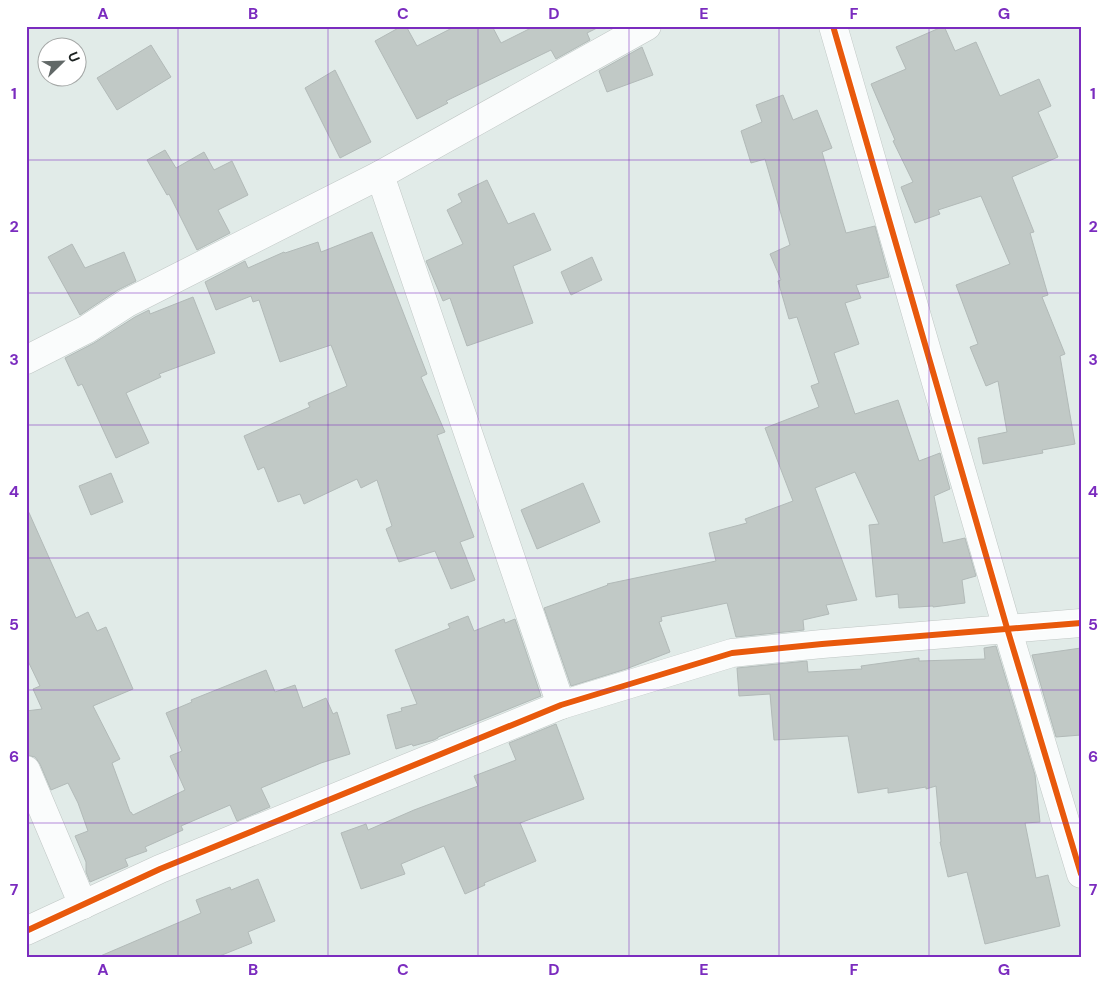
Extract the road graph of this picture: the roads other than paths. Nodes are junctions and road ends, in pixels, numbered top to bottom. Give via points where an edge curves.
1 (647, 26) edge
2 (833, 26) edge
3 (380, 175) junction
4 (26, 360) edge
5 (1081, 623) edge
6 (1008, 628) junction
7 (561, 705) junction
8 (26, 770) edge
9 (1081, 874) edge
10 (83, 905) junction
11 (26, 931) edge

1 - 3 street
2 - 6 street
3 - 4 street via 127,303 87,329
3 - 7 street
5 - 6 street
6 - 7 street via 732,653
6 - 9 street
7 - 10 street via 160,869
8 - 10 street
10 - 11 street

